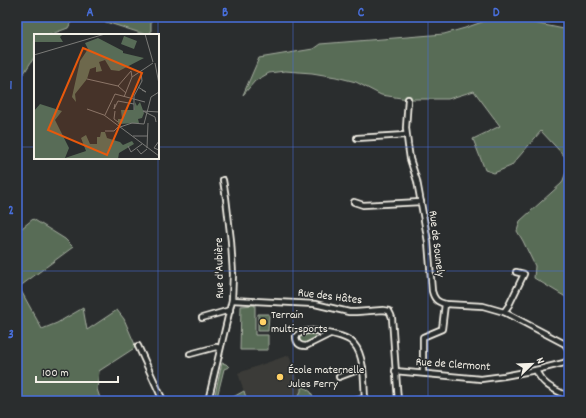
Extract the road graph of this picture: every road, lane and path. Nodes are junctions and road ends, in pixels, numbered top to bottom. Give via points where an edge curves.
1 (408, 99) dead end
2 (406, 135) junction
3 (357, 138) dead end
4 (223, 180) dead end
5 (354, 202) dead end
6 (421, 202) junction
7 (516, 272) dead end
8 (232, 300) junction
9 (445, 304) junction
10 (230, 310) junction
11 (504, 312) junction
12 (202, 318) dead end
13 (330, 334) junction
14 (138, 346) dead end
15 (220, 348) junction
16 (569, 350) edge
17 (190, 354) dead end
18 (569, 359) edge
19 (363, 368) junction
20 (536, 370) junction
21 (395, 371) junction
22 (423, 373) junction
23 (339, 377) dead end
24 (569, 397) edge
25 (365, 399) edge
26 (165, 401) edge
27 (208, 401) edge
28 (354, 401) edge
29 (398, 401) edge

1 - 2 street, Rue de Sounely
2 - 3 street
2 - 6 street, Rue de Sounely
4 - 8 street, Rue d'Aubière via 231,241
5 - 6 street via 363,205
6 - 9 street, Rue de Sounely via 428,242 432,292 434,298
7 - 11 street via 524,274
8 - 10 street, Rue d'Aubière
8 - 21 street, Rue des Hâtes via 316,304 349,312 389,311 392,315
9 - 11 street via 483,306
9 - 22 street via 442,328 423,337
10 - 12 street
10 - 15 street, Rue d'Aubière
11 - 16 street via 565,344
13 - 13 street via 303,331 296,336 296,340 301,346 306,346
13 - 19 street via 342,336 354,343 361,356
14 - 26 street
15 - 17 street
15 - 27 street, Rue d'Aubière
18 - 20 street, Rue de Clermont via 564,363
19 - 23 street
19 - 25 street
20 - 22 street, Rue de Clermont via 481,379
20 - 24 street via 544,384
21 - 22 street, Rue de Clermont
21 - 29 street
25 - 28 street

